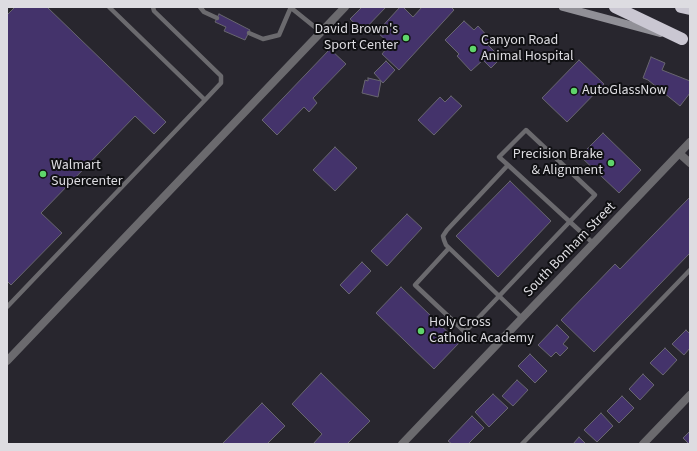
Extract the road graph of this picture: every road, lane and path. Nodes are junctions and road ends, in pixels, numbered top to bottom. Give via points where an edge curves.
1 (109, 7) edge
2 (153, 7) edge
3 (200, 7) edge
4 (291, 7) edge
5 (345, 7) edge
6 (563, 7) edge
7 (615, 7) edge
8 (681, 7) edge
9 (690, 9) edge
10 (217, 18) dead end
11 (322, 32) junction
12 (249, 33) dead end
13 (686, 40) edge
14 (205, 100) junction
15 (690, 142) edge
16 (680, 154) junction
17 (690, 163) edge
18 (508, 165) junction
19 (570, 221) junction
20 (594, 244) junction
21 (449, 248) junction
22 (690, 270) edge
23 (499, 296) junction
24 (7, 307) edge
25 (522, 318) junction
26 (7, 361) edge
27 (690, 395) edge
28 (402, 444) edge
29 (522, 444) edge
30 (643, 444) edge

1 - 14 lane
2 - 14 lane via 154,11 221,76 221,83
3 - 10 lane via 204,12
4 - 11 lane
4 - 12 lane via 279,35 263,39
5 - 11 street
6 - 13 main road
7 - 13 highway
8 - 9 highway
11 - 26 street
14 - 24 lane
15 - 16 street, South Bonham Street
16 - 17 street
16 - 20 street, South Bonham Street
18 - 19 lane
18 - 19 lane via 499,157 526,130 595,195
18 - 21 lane via 447,230 443,236
19 - 20 lane
19 - 23 lane
20 - 25 street, South Bonham Street
21 - 23 lane
21 - 23 lane via 415,284 465,332
22 - 29 lane
23 - 25 lane
25 - 28 street, South Bonham Street
27 - 30 street

